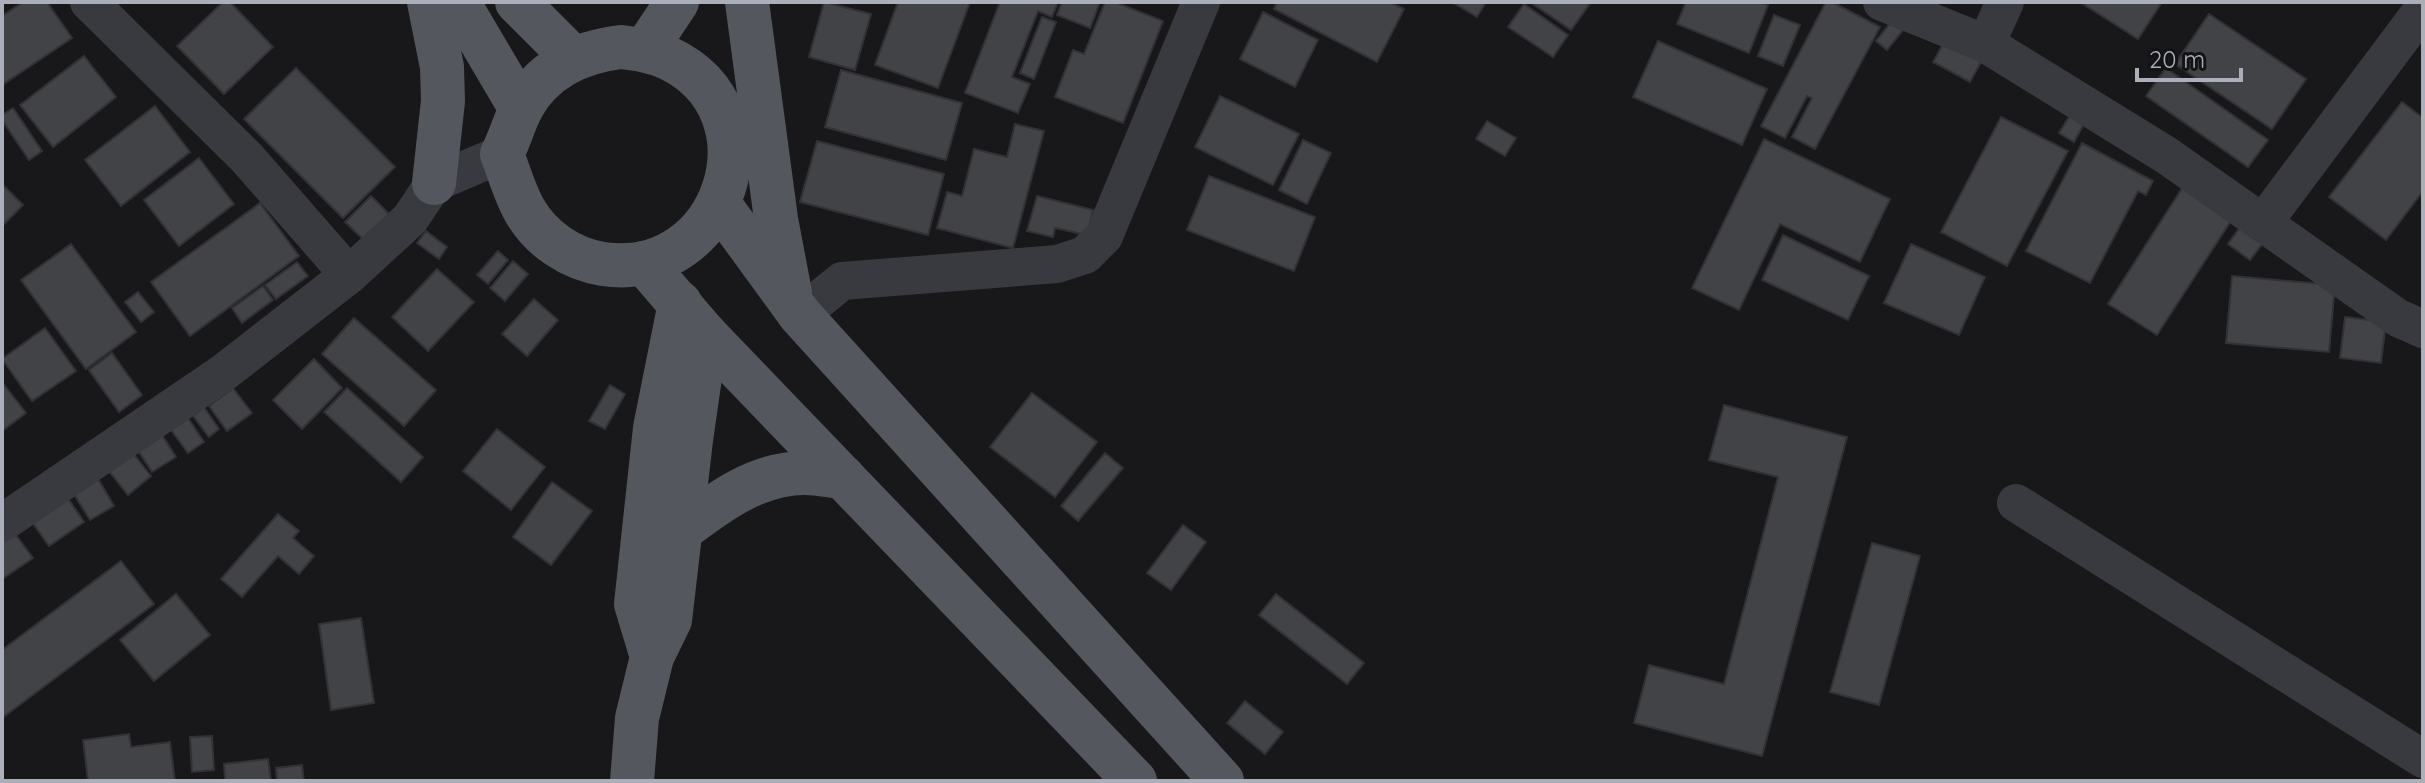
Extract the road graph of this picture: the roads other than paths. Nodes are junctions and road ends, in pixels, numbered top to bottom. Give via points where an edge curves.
1 (89, 2) edge
2 (429, 2) edge
3 (458, 2) edge
4 (517, 2) edge
5 (677, 2) edge
6 (734, 2) edge
7 (747, 2) edge
8 (1201, 2) edge
9 (1882, 2) edge
10 (2005, 2) edge
11 (2423, 9) edge
12 (1986, 44) junction
13 (645, 50) junction
14 (573, 58) junction
15 (521, 109) junction
16 (720, 110) junction
17 (502, 154) junction
18 (434, 183) junction
19 (719, 204) junction
20 (2263, 223) junction
21 (644, 263) junction
22 (349, 275) junction
23 (796, 309) junction
24 (693, 319) junction
25 (2423, 329) edge
26 (843, 477) junction
27 (2016, 503) dead end
28 (4, 517) edge
29 (680, 531) junction
30 (652, 657) junction
31 (2423, 759) edge
32 (632, 781) edge
33 (1135, 781) edge
34 (1222, 781) edge

1 - 22 street via 247,158
2 - 18 main road via 443,101
3 - 15 main road
4 - 14 main road
5 - 13 main road
6 - 16 main road
7 - 23 main road via 776,219
8 - 23 street via 1104,236 1085,255 1057,264 842,281
9 - 12 street
10 - 12 street
11 - 20 street
12 - 20 street via 2166,155
13 - 14 main road via 621,47
13 - 16 main road via 689,71
14 - 15 main road via 534,88
15 - 17 main road
16 - 19 main road via 730,157
17 - 18 street
17 - 21 main road via 524,210 563,250 588,262
18 - 22 street via 410,219
19 - 21 main road via 689,242
19 - 23 main road
20 - 25 street via 2398,318
21 - 24 main road
22 - 28 street via 223,373
23 - 34 main road
24 - 26 main road
24 - 29 main road
24 - 30 main road via 655,428 636,604
26 - 29 main road via 804,473 753,485
26 - 33 main road
27 - 31 street
29 - 30 main road via 670,620
30 - 32 main road via 637,718

